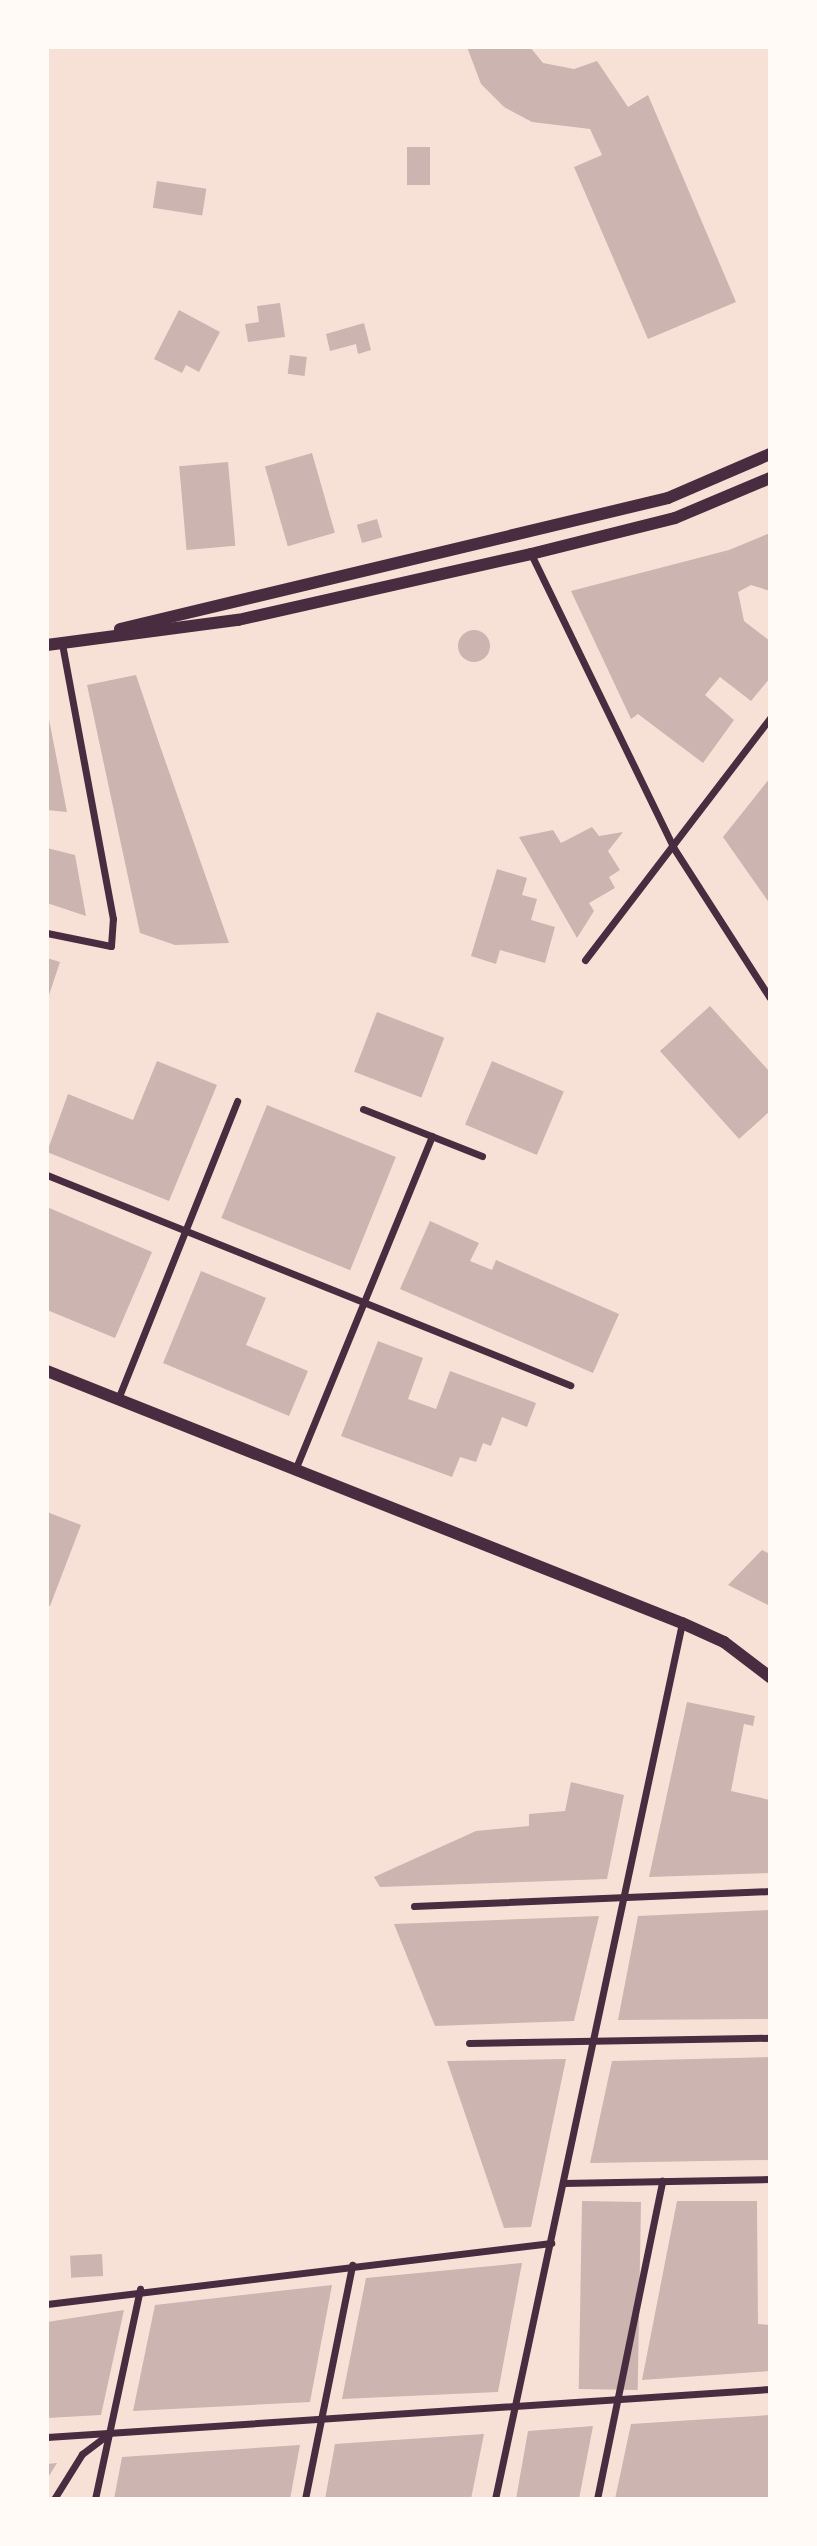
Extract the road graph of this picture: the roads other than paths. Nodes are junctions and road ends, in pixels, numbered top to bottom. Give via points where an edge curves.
1 (770, 454) edge
2 (770, 478) edge
3 (531, 554) junction
4 (62, 644) junction
5 (47, 645) edge
6 (770, 718) edge
7 (673, 847) junction
8 (47, 933) edge
9 (585, 960) dead end
10 (770, 998) edge
11 (237, 1101) dead end
12 (363, 1109) dead end
13 (432, 1136) junction
14 (481, 1156) dead end
15 (47, 1175) edge
16 (185, 1231) junction
17 (364, 1303) junction
18 (47, 1371) edge
19 (570, 1385) dead end
20 (118, 1399) junction
21 (295, 1470) junction
22 (682, 1623) junction
23 (770, 1677) edge
24 (770, 1891) edge
25 (625, 1897) junction
26 (414, 1906) dead end
27 (770, 2038) edge
28 (594, 2041) junction
29 (469, 2043) dead end
30 (770, 2179) edge
31 (662, 2181) junction
32 (563, 2183) junction
33 (551, 2243) junction
34 (352, 2265) junction
35 (140, 2289) junction
36 (47, 2304) edge
37 (770, 2389) edge
38 (617, 2402) junction
39 (514, 2411) junction
40 (321, 2422) junction
41 (109, 2434) junction
42 (47, 2437) edge
43 (54, 2499) edge
44 (95, 2499) edge
45 (305, 2499) edge
46 (495, 2499) edge
47 (597, 2499) edge

1 - 4 street via 668,498
2 - 3 street via 675,518
3 - 4 street via 238,620
3 - 7 street
4 - 5 street
4 - 8 street via 113,919 111,946
6 - 7 street
7 - 9 street
7 - 10 street
11 - 16 street
12 - 13 street
13 - 14 street
13 - 17 street
15 - 16 street
16 - 17 street
16 - 20 street
17 - 19 street
17 - 21 street
18 - 20 street
20 - 21 street
21 - 22 street
22 - 23 street via 724,1642
22 - 25 street
24 - 25 street
25 - 26 street
25 - 28 street
27 - 28 street
28 - 29 street
28 - 32 street
30 - 31 street
31 - 32 street
31 - 38 street
32 - 33 street
33 - 34 street
33 - 39 street
34 - 35 street
34 - 40 street
35 - 36 street
35 - 41 street
37 - 38 street
38 - 39 street
38 - 47 street
39 - 40 street
39 - 46 street
40 - 41 street
40 - 45 street
41 - 42 street
41 - 43 street via 82,2454
41 - 44 street

